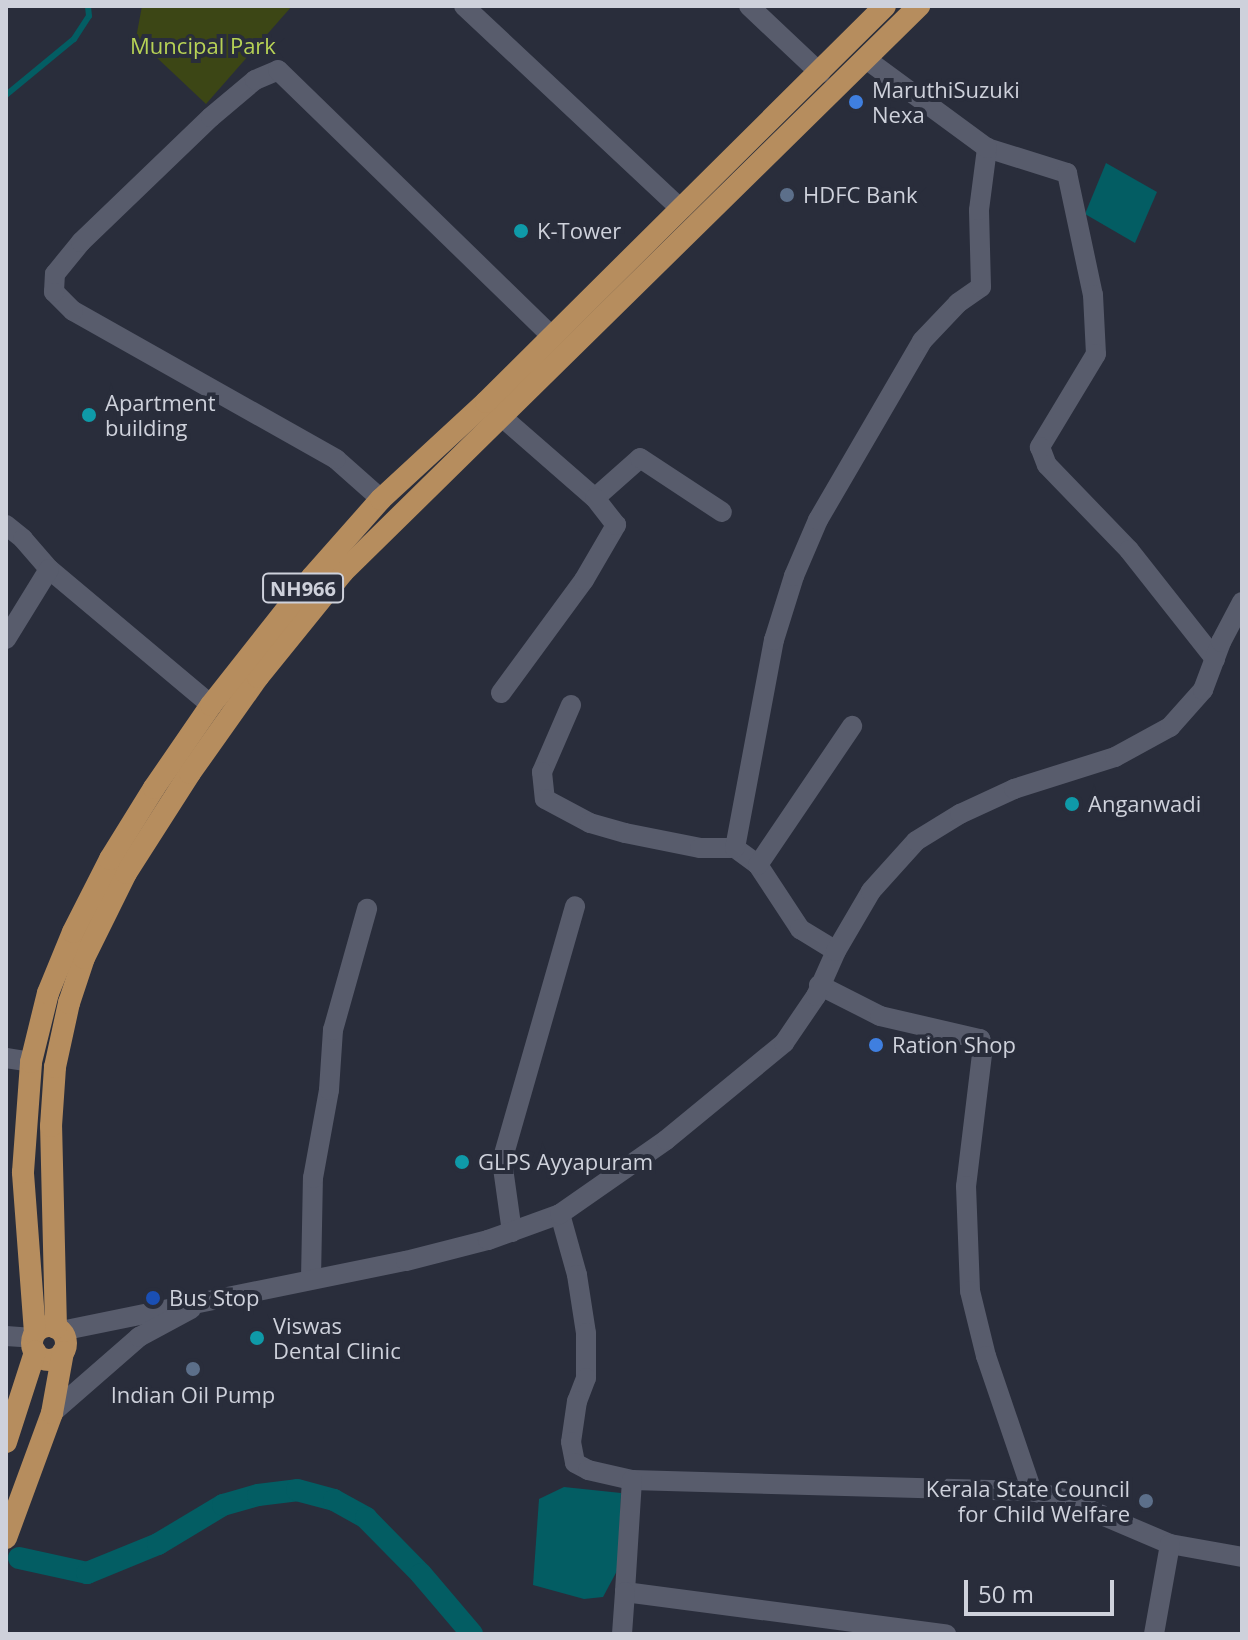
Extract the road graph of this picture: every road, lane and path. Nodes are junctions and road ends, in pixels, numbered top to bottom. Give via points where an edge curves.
1 (464, 6) edge
2 (749, 6) edge
3 (885, 6) edge
4 (919, 6) edge
5 (867, 60) junction
6 (820, 73) junction
7 (987, 148) junction
8 (681, 209) junction
9 (552, 336) junction
10 (502, 417) junction
11 (595, 498) junction
12 (381, 499) junction
13 (722, 512) dead end
14 (6, 525) edge
15 (49, 569) junction
16 (1242, 602) edge
17 (6, 639) edge
18 (1215, 659) junction
19 (501, 693) dead end
20 (211, 705) junction
21 (571, 705) dead end
22 (852, 726) dead end
23 (735, 848) junction
24 (758, 865) junction
25 (575, 906) dead end
26 (367, 909) dead end
27 (836, 951) junction
28 (819, 985) junction
29 (6, 1058) edge
30 (31, 1062) junction
31 (560, 1214) junction
32 (512, 1232) junction
33 (311, 1279) junction
34 (208, 1299) junction
35 (6, 1336) edge
36 (47, 1339) junction
37 (52, 1413) junction
38 (6, 1442) edge
39 (632, 1480) junction
40 (1032, 1491) junction
41 (6, 1538) edge
42 (1170, 1544) junction
43 (1242, 1557) edge
44 (625, 1592) junction
45 (622, 1634) edge
46 (946, 1634) edge
47 (1154, 1634) edge

1 - 8 street
2 - 6 street
3 - 6 highway, NH966
4 - 5 highway, NH966
5 - 7 street
5 - 10 highway, NH966
6 - 8 highway, NH966
7 - 18 street via 1067,173 1093,295 1096,354 1040,447 1047,465 1129,550
7 - 23 street via 979,210 981,287 922,341 855,452 806,548 774,640
8 - 9 highway, NH966
9 - 12 highway, NH966
9 - 12 street via 278,70 255,80 211,117 81,242 55,274 54,292 73,311 336,459
10 - 11 street
10 - 36 highway, NH966 via 343,572 258,677 126,873 84,958 55,1067
11 - 13 street via 640,458
11 - 19 street via 616,525 584,580
12 - 20 highway, NH966
14 - 15 street
15 - 17 street
15 - 20 street
16 - 18 street
18 - 27 street via 1203,690 1170,727 1115,757 1014,789 916,841 871,891
20 - 30 highway, NH966 via 110,859 73,932 48,993
21 - 23 street via 542,772 545,799 590,823 625,833 700,848
22 - 24 street
23 - 24 street
24 - 27 street via 800,929
25 - 32 street via 502,1161
26 - 33 street via 333,1030 329,1090 313,1178
27 - 28 street
28 - 31 street via 784,1043 666,1140
28 - 40 street via 880,1016 980,1039 983,1046 966,1186 970,1291
29 - 30 street
30 - 36 highway, NH966 via 23,1172
31 - 32 street
31 - 39 street via 586,1333 586,1378 571,1442 575,1463
32 - 33 street via 406,1261
33 - 34 street
34 - 36 street
34 - 37 street via 139,1337
35 - 36 street
36 - 37 highway, NH966
36 - 38 highway, NH966
37 - 41 highway, NH966
39 - 40 street
39 - 44 street
40 - 42 street via 1064,1499
42 - 43 street
42 - 47 street
44 - 45 street
44 - 46 street

